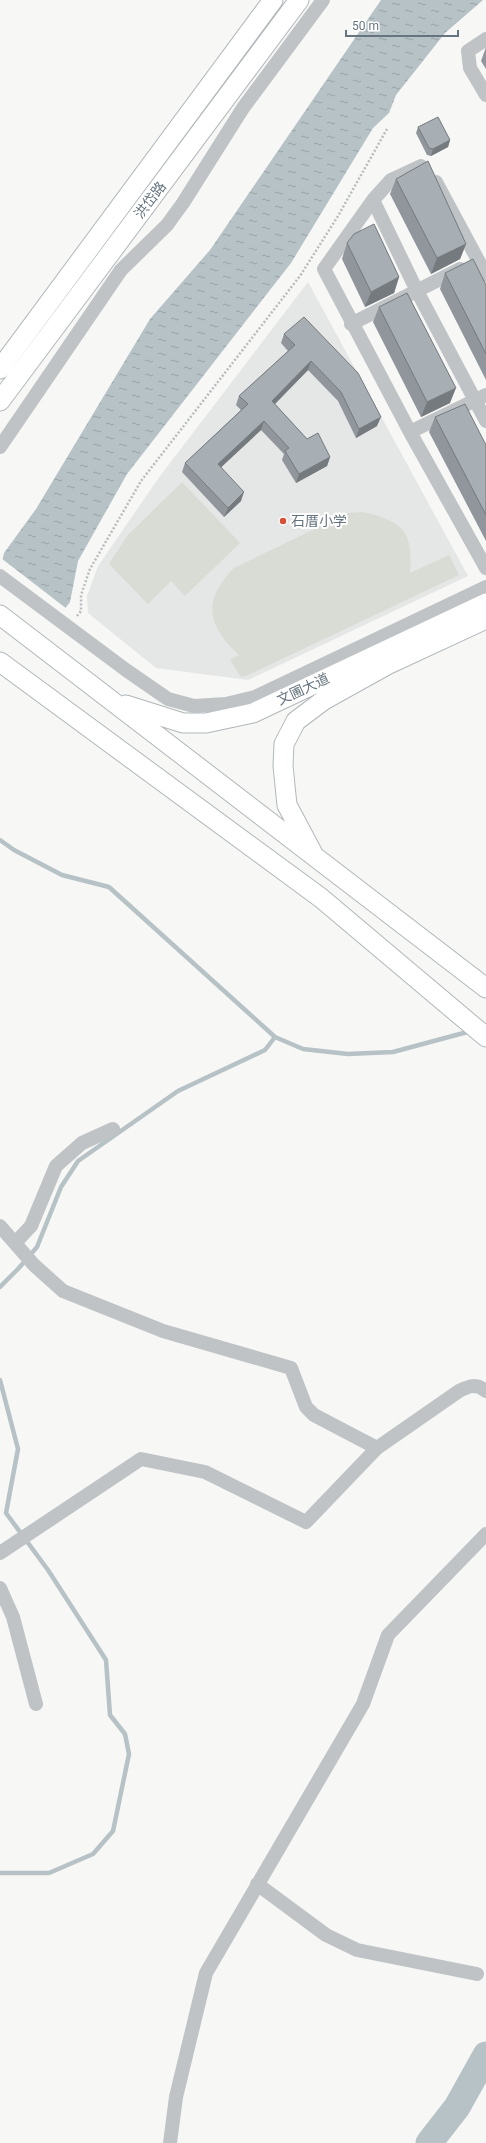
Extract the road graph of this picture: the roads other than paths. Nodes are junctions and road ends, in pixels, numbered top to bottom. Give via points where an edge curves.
1 (273, 0) edge
2 (299, 0) edge
3 (323, 0) edge
4 (486, 39) edge
5 (486, 95) edge
6 (373, 200) junction
7 (482, 258) edge
8 (486, 275) edge
9 (418, 290) junction
10 (352, 324) junction
11 (0, 369) edge
12 (481, 397) edge
13 (0, 401) edge
14 (486, 421) edge
15 (410, 432) junction
16 (0, 447) edge
17 (486, 568) edge
18 (0, 576) edge
19 (486, 587) edge
20 (486, 603) edge
21 (0, 616) edge
22 (486, 619) edge
23 (7, 667) edge
24 (111, 700) junction
25 (314, 856) junction
26 (486, 988) edge
27 (486, 1037) edge
28 (112, 1130) dead end
29 (0, 1226) edge
30 (18, 1246) junction
31 (486, 1391) edge
32 (377, 1448) junction
33 (486, 1534) edge
34 (0, 1553) edge
35 (0, 1588) edge
36 (36, 1704) dead end
37 (257, 1884) junction
38 (477, 1974) dead end
39 (170, 2143) edge

1 - 11 main road
2 - 13 main road, 洪岱路
3 - 16 street via 244,108 167,225 121,270
4 - 5 street via 468,51 470,68
6 - 7 street via 391,180 427,163
6 - 9 street
6 - 10 street via 324,269
7 - 8 street
7 - 9 street
9 - 10 street
9 - 12 street
10 - 15 street
12 - 14 street
12 - 15 street
15 - 17 street
18 - 19 street via 168,699 194,706 226,704 255,697
20 - 24 main road, 文圃大道 via 253,713 206,723 183,723
21 - 24 main road
22 - 25 main road, 文圃大道 via 387,665 324,700 296,720 284,744 283,766 287,805
23 - 27 main road via 321,898
24 - 25 main road
25 - 26 main road
28 - 30 street via 82,1143 56,1166 30,1226
29 - 30 street
30 - 32 street via 34,1265 63,1291 163,1331 291,1368 306,1408
31 - 32 street via 470,1385
32 - 34 street via 306,1522 205,1472 140,1459
33 - 37 street via 388,1635 363,1704
35 - 36 street via 13,1617
37 - 38 street via 326,1935 357,1950
37 - 39 street via 206,1973 176,2097

